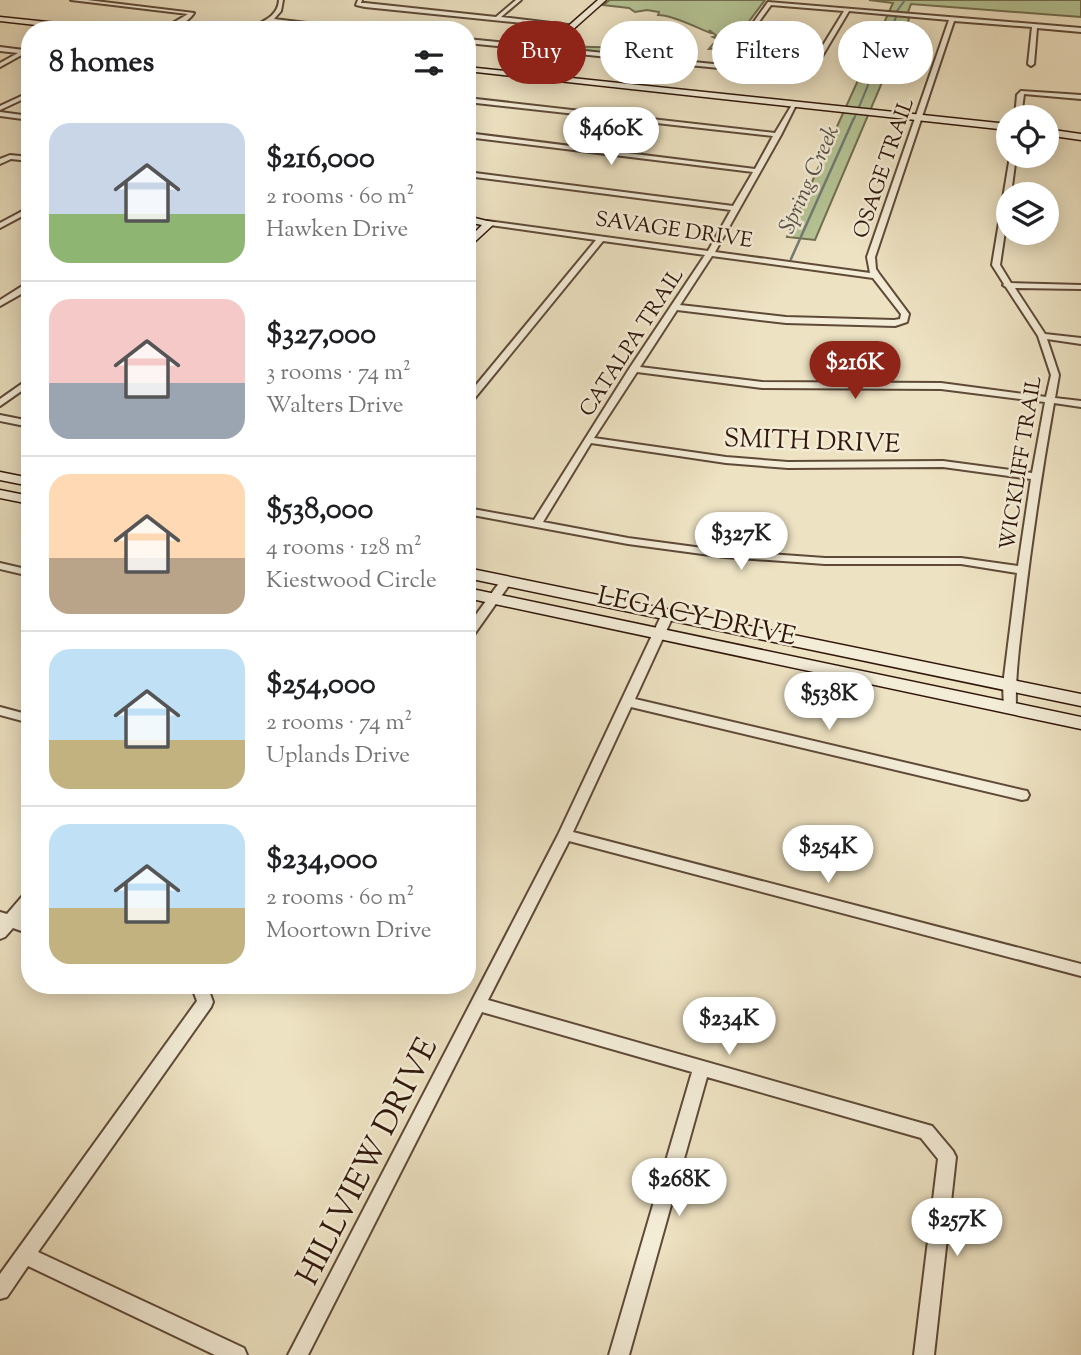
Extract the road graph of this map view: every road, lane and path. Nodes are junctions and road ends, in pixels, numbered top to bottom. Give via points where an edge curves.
1 (73, 0) edge
2 (281, 0) edge
3 (360, 0) edge
4 (519, 0) edge
5 (602, 0) edge
6 (431, 5) dead end
7 (847, 10) junction
8 (423, 11) junction
9 (497, 18) junction
10 (0, 19) edge
11 (952, 19) junction
12 (268, 20) joint
13 (21, 21) edge
14 (182, 21) edge
15 (278, 21) edge
16 (526, 21) edge
17 (579, 21) edge
18 (757, 21) edge
19 (1035, 26) junction
20 (1081, 30) edge
21 (476, 42) edge
22 (497, 44) edge
23 (824, 48) edge
24 (0, 49) edge
25 (21, 52) edge
26 (586, 53) edge
27 (21, 54) edge
28 (1031, 64) dead end
29 (0, 65) edge
30 (712, 66) edge
31 (476, 70) edge
32 (497, 72) edge
33 (586, 81) edge
34 (1081, 97) edge
35 (21, 98) edge
36 (476, 101) edge
37 (795, 104) junction
38 (1019, 105) edge
39 (0, 108) edge
40 (0, 114) edge
41 (21, 117) edge
42 (920, 117) junction
43 (996, 126) edge
44 (1059, 134) edge
45 (778, 135) junction
46 (476, 136) edge
47 (1081, 137) edge
48 (21, 159) edge
49 (0, 162) edge
50 (1011, 168) edge
51 (757, 171) junction
52 (476, 175) edge
53 (736, 209) junction
54 (21, 214) edge
55 (476, 221) edge
56 (490, 223) junction
57 (0, 226) edge
58 (476, 237) edge
59 (601, 238) junction
60 (710, 253) junction
61 (876, 276) junction
62 (1007, 285) junction
63 (1081, 287) edge
64 (21, 291) edge
65 (0, 304) edge
66 (675, 307) junction
67 (1042, 336) junction
68 (1081, 341) edge
69 (633, 369) junction
70 (21, 388) edge
71 (476, 391) edge
72 (1051, 400) junction
73 (0, 403) edge
74 (1081, 404) edge
75 (0, 418) edge
76 (21, 422) edge
77 (588, 440) junction
78 (0, 476) edge
79 (1036, 477) junction
80 (21, 480) edge
81 (0, 494) edge
82 (21, 498) edge
83 (476, 513) edge
84 (536, 525) junction
85 (0, 566) edge
86 (1023, 570) junction
87 (21, 571) edge
88 (476, 575) edge
89 (506, 581) junction
90 (476, 595) edge
91 (494, 599) junction
92 (668, 614) junction
93 (476, 624) edge
94 (659, 634) junction
95 (1009, 685) junction
96 (1081, 700) edge
97 (628, 702) junction
98 (1010, 708) junction
99 (0, 711) edge
100 (21, 717) edge
101 (1081, 723) edge
102 (1022, 795) dead end
103 (565, 835) junction
104 (21, 906) edge
105 (3, 924) edge
106 (21, 927) edge
107 (1081, 970) edge
108 (201, 994) edge
109 (478, 1004) junction
110 (701, 1068) junction
111 (24, 1255) junction
112 (0, 1290) edge
113 (237, 1355) edge
114 (298, 1355) edge
115 (619, 1355) edge
116 (924, 1355) edge

1 - 14 street via 191,13
2 - 12 street via 282,10
3 - 8 street via 358,4
4 - 9 street
5 - 17 street
6 - 8 street
7 - 11 street
7 - 18 street via 770,3
7 - 23 street
8 - 9 street
9 - 16 street
10 - 13 street
11 - 19 street
11 - 42 street, OSAGE TRAIL
12 - 15 street
19 - 20 street
19 - 28 street
21 - 22 street
24 - 25 street
26 - 30 street
27 - 29 street
31 - 32 street
33 - 37 street
34 - 38 street via 1023,92
35 - 39 street
36 - 45 street
37 - 42 street
37 - 45 street, CATALPA TRAIL
40 - 41 street
42 - 43 street
42 - 61 street, OSAGE TRAIL via 871,257
44 - 47 street
45 - 51 street, CATALPA TRAIL
46 - 51 street
48 - 49 street
50 - 62 street, WICKLIFF TRAIL via 995,259
51 - 53 street, CATALPA TRAIL
52 - 53 street
53 - 60 street, CATALPA TRAIL
54 - 57 street
55 - 56 street, SAVAGE DRIVE
56 - 58 street
56 - 59 street, SAVAGE DRIVE
59 - 60 street, SAVAGE DRIVE
59 - 71 street
60 - 61 street, SAVAGE DRIVE
60 - 66 street, CATALPA TRAIL
61 - 66 street, OSAGE TRAIL via 905,314 904,320 795,321
62 - 63 street
62 - 67 street, WICKLIFF TRAIL
64 - 65 street
66 - 69 street, CATALPA TRAIL
67 - 68 street
67 - 72 street, WICKLIFF TRAIL via 1055,375
69 - 72 street via 762,385 941,386
69 - 77 street, CATALPA TRAIL
70 - 73 street
72 - 74 street
72 - 79 street, WICKLIFF TRAIL
75 - 76 street
77 - 79 street, SMITH DRIVE via 760,463 926,464
77 - 84 street, CATALPA TRAIL
78 - 80 street
79 - 86 street, WICKLIFF TRAIL
81 - 82 street
83 - 84 street
84 - 86 street via 725,554 825,561 961,561
85 - 87 street
86 - 95 street, WICKLIFF TRAIL
88 - 89 street, LEGACY DRIVE
89 - 91 street
89 - 92 street, LEGACY DRIVE
90 - 91 street, LEGACY DRIVE
91 - 93 street
91 - 94 street, LEGACY DRIVE
92 - 94 street, HILLVIEW DRIVE
92 - 95 street, LEGACY DRIVE
94 - 97 street, HILLVIEW DRIVE
94 - 98 street, LEGACY DRIVE
95 - 96 street, LEGACY DRIVE
95 - 98 street, WICKLIFF TRAIL
97 - 102 street
97 - 103 street, HILLVIEW DRIVE
98 - 101 street, LEGACY DRIVE
99 - 100 street
103 - 107 street
103 - 109 street, HILLVIEW DRIVE
104 - 105 street
105 - 106 street
108 - 111 street
109 - 110 street
109 - 114 street, HILLVIEW DRIVE
110 - 115 street
110 - 116 street via 926,1132 947,1157
111 - 112 street
111 - 113 street

